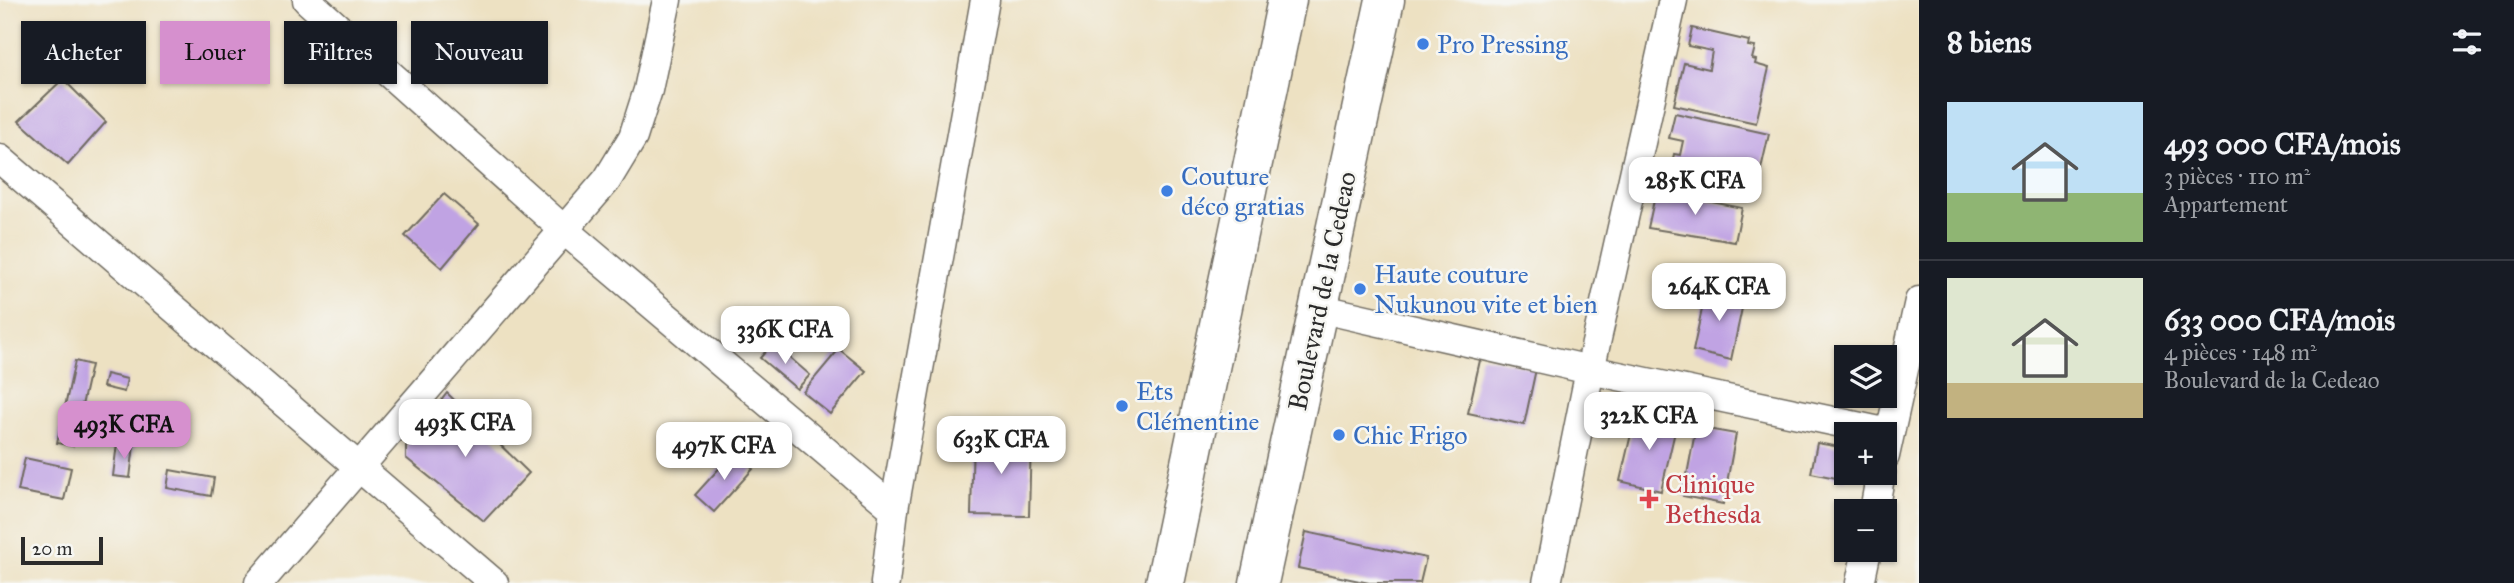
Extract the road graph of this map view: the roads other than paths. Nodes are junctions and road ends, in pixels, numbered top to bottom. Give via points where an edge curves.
1 (667, 0) edge
2 (985, 0) edge
3 (1287, 0) edge
4 (1385, 0) edge
5 (1673, 0) edge
6 (312, 2) edge
7 (0, 159) edge
8 (564, 230) junction
9 (1919, 301) edge
10 (1318, 307) junction
11 (1590, 370) junction
12 (1892, 422) edge
13 (1834, 431) edge
14 (361, 468) junction
15 (894, 509) junction
16 (1864, 562) edge
17 (259, 583) edge
18 (494, 583) edge
19 (885, 583) edge
20 (1166, 583) edge
21 (1259, 583) edge
22 (1547, 583) edge
23 (1860, 583) edge

1 - 8 street via 648,90 632,137 607,180
2 - 15 street
3 - 20 main road
4 - 10 main road, Boulevard de la Cedeao
5 - 11 street
6 - 8 street
7 - 14 street
8 - 14 street
8 - 15 street
9 - 12 street
10 - 11 street
10 - 21 main road, Boulevard de la Cedeao
11 - 13 street
11 - 22 street
14 - 17 street
14 - 18 street
15 - 19 street
16 - 23 street

